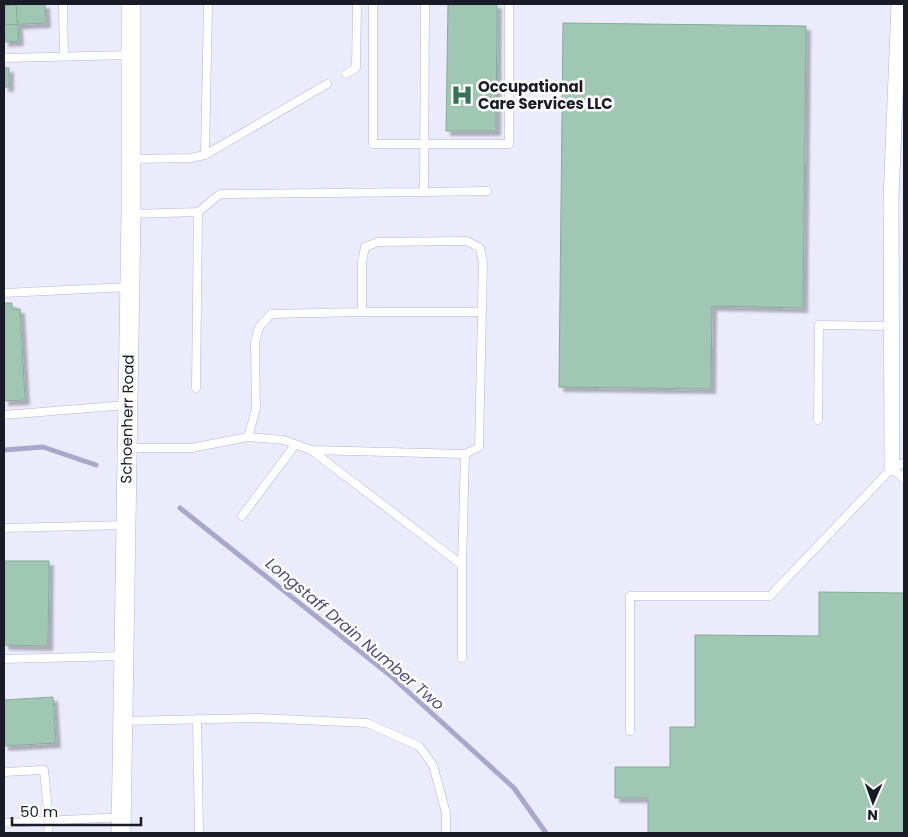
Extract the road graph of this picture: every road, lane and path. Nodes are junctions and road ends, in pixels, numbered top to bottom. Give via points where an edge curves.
1 (63, 4) edge
2 (131, 4) edge
3 (208, 4) edge
4 (357, 4) edge
5 (373, 4) edge
6 (425, 4) edge
7 (509, 4) edge
8 (899, 4) edge
9 (132, 55) junction
10 (64, 56) junction
11 (4, 58) edge
12 (346, 74) dead end
13 (327, 84) dead end
14 (899, 122) edge
15 (424, 144) junction
16 (206, 155) junction
17 (131, 159) junction
18 (487, 191) dead end
19 (424, 192) junction
20 (198, 212) junction
21 (131, 214) junction
22 (129, 287) junction
23 (4, 293) edge
24 (362, 312) junction
25 (482, 312) junction
26 (892, 326) junction
27 (196, 388) dead end
28 (127, 405) junction
29 (4, 415) edge
30 (818, 420) dead end
31 (248, 437) junction
32 (295, 445) junction
33 (127, 448) junction
34 (311, 450) junction
35 (464, 454) junction
36 (898, 465) edge
37 (904, 479) edge
38 (242, 516) dead end
39 (126, 525) junction
40 (4, 528) edge
41 (462, 565) junction
42 (125, 656) junction
43 (462, 658) dead end
44 (4, 660) edge
45 (197, 719) junction
46 (124, 721) junction
47 (630, 730) dead end
48 (4, 772) edge
49 (49, 821) junction
50 (4, 823) edge
51 (122, 825) edge
52 (48, 833) edge
53 (199, 833) edge
54 (446, 833) edge

1 - 10 lane
2 - 9 street, Schoenherr Road
3 - 16 lane
4 - 12 lane via 356,68
5 - 15 lane via 373,144
6 - 15 lane
7 - 15 lane via 509,144
8 - 14 street
9 - 10 lane
9 - 17 street, Schoenherr Road
10 - 11 lane
13 - 16 lane
14 - 26 street via 892,198
15 - 19 lane
16 - 17 lane
17 - 21 street, Schoenherr Road
18 - 19 lane
19 - 20 lane via 220,194
20 - 21 lane
20 - 27 lane
21 - 22 street, Schoenherr Road
22 - 23 lane
22 - 28 street, Schoenherr Road
24 - 25 lane
24 - 25 lane via 365,247 378,242 467,241 480,248 483,263
24 - 31 lane via 271,314 259,327 255,343 256,409
25 - 35 lane via 479,447
26 - 30 lane via 819,326
26 - 36 street
28 - 29 lane
28 - 33 street, Schoenherr Road
31 - 32 lane via 284,440
31 - 33 lane via 191,448
32 - 34 lane
32 - 38 lane
33 - 39 street, Schoenherr Road
34 - 35 lane
34 - 41 lane
35 - 41 lane
36 - 37 lane
36 - 47 lane via 770,596 630,596
39 - 40 lane
39 - 42 street, Schoenherr Road
41 - 43 lane
42 - 44 lane
42 - 46 street, Schoenherr Road
45 - 46 lane
45 - 53 lane
45 - 54 lane via 366,723 419,746 434,765 446,813
46 - 51 street, Schoenherr Road
48 - 49 lane via 44,770
49 - 50 lane
49 - 51 lane
49 - 52 lane

